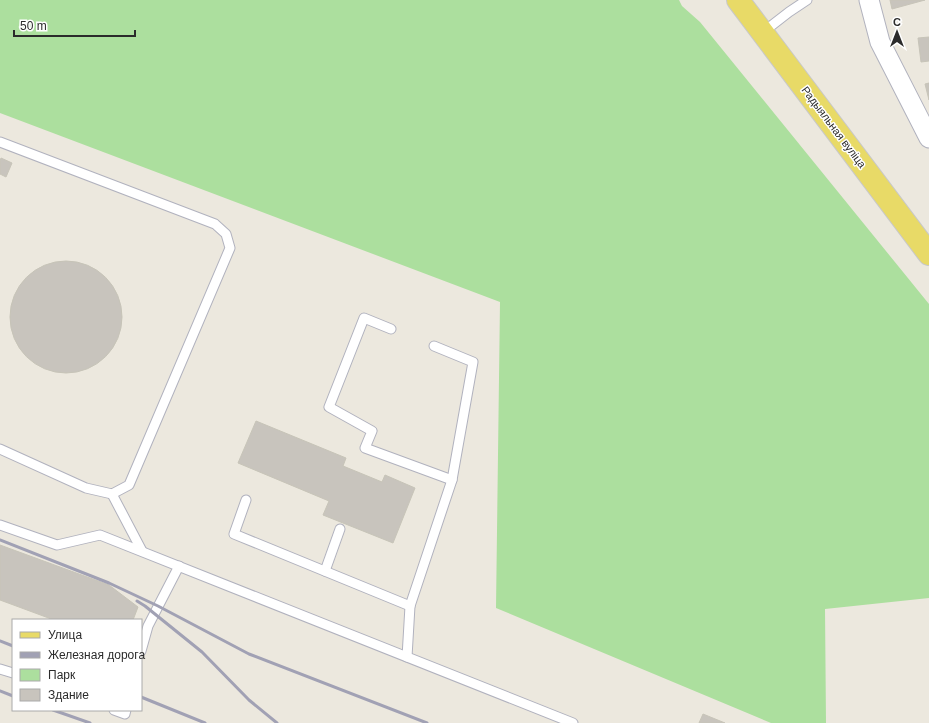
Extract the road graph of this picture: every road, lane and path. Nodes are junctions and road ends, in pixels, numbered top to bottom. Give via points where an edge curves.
1 (738, 0) edge
2 (807, 0) edge
3 (869, 0) edge
4 (762, 33) junction
5 (929, 138) edge
6 (0, 142) edge
7 (929, 254) edge
8 (391, 329) dead end
9 (434, 346) dead end
10 (0, 449) edge
11 (452, 480) junction
12 (112, 494) junction
13 (246, 500) dead end
14 (0, 525) edge
15 (340, 529) dead end
16 (142, 551) junction
17 (179, 566) junction
18 (325, 571) junction
19 (410, 606) junction
20 (142, 647) edge
21 (407, 657) junction
22 (0, 669) edge
23 (12, 674) edge
24 (117, 711) edge
25 (126, 711) edge
26 (573, 723) edge

1 - 4 main road, Радыяльная вуліца
2 - 4 lane
3 - 5 street via 880,42
4 - 7 main road, Радыяльная вуліца
6 - 12 lane via 214,224 226,234 230,248 129,485
8 - 11 lane via 364,318 329,407 372,432 365,448
9 - 11 lane via 473,362
10 - 12 lane via 86,488
11 - 19 lane
12 - 16 lane
13 - 18 lane via 234,534
14 - 16 lane via 57,545 100,535
15 - 18 lane
16 - 17 lane
17 - 20 lane via 148,626
17 - 21 lane
18 - 19 lane
19 - 21 lane
21 - 26 lane
22 - 23 lane
24 - 25 lane via 125,714

